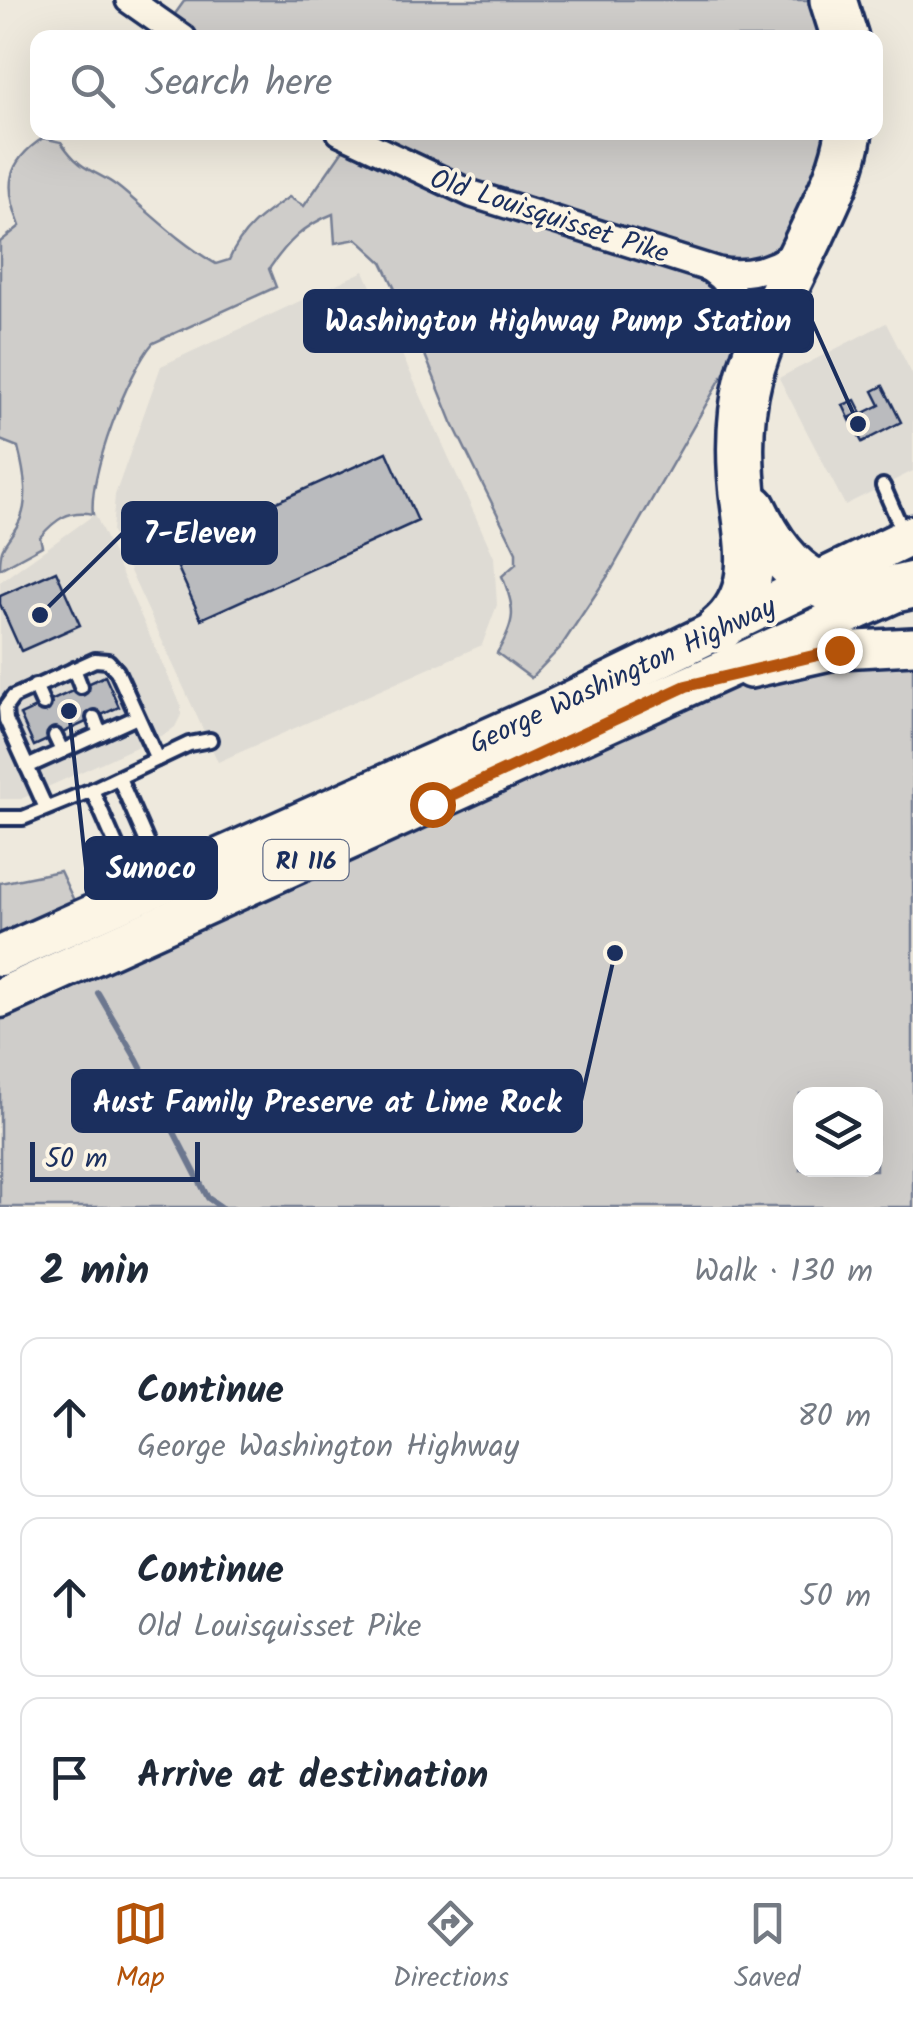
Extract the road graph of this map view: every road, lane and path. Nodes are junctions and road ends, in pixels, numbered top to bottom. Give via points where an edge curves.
1 (130, 0) edge
2 (833, 0) edge
3 (172, 30) edge
4 (842, 30) edge
5 (357, 140) edge
6 (848, 140) edge
7 (806, 245) junction
8 (706, 268) junction
9 (748, 374) junction
10 (742, 478) junction
11 (882, 486) dead end
12 (910, 537) edge
13 (813, 582) junction
14 (913, 585) edge
15 (718, 629) junction
16 (913, 646) edge
17 (74, 669) junction
18 (36, 686) junction
19 (686, 686) junction
20 (81, 687) dead end
21 (43, 704) dead end
22 (138, 716) junction
23 (94, 718) dead end
24 (100, 734) junction
25 (56, 736) dead end
26 (210, 740) dead end
27 (62, 751) junction
28 (157, 760) junction
29 (28, 767) junction
30 (119, 778) junction
31 (92, 790) junction
32 (46, 808) junction
33 (0, 818) edge
34 (159, 906) junction
35 (0, 956) edge
36 (0, 998) edge

1 - 3 street
2 - 4 highway
5 - 8 street, Old Louisquisset Pike via 472,194
6 - 7 highway
7 - 8 street, Old Louisquisset Pike via 752,273
7 - 9 highway
8 - 9 street via 732,290 744,315
9 - 10 highway via 739,432
10 - 13 highway via 776,550
10 - 15 highway via 750,579 741,604
11 - 12 lane
12 - 13 main road, George Washington Highway / RI 116
13 - 14 highway via 858,592
13 - 15 main road, George Washington Highway / RI 116
14 - 19 main road, George Washington Highway / RI 116
15 - 34 main road, George Washington Highway / RI 116
16 - 19 street via 818,654
17 - 18 lane
17 - 20 lane
17 - 22 lane via 108,661
18 - 21 lane
18 - 29 lane via 13,696 5,708
19 - 34 main road, George Washington Highway / RI 116
22 - 24 lane
22 - 28 lane
23 - 24 lane
24 - 27 lane
25 - 27 lane
26 - 28 lane
27 - 29 lane
28 - 30 lane
29 - 32 lane
30 - 31 lane
30 - 34 lane
31 - 32 lane
31 - 34 lane
32 - 33 lane
34 - 35 main road, George Washington Highway / RI 116
34 - 36 main road, George Washington Highway / RI 116

